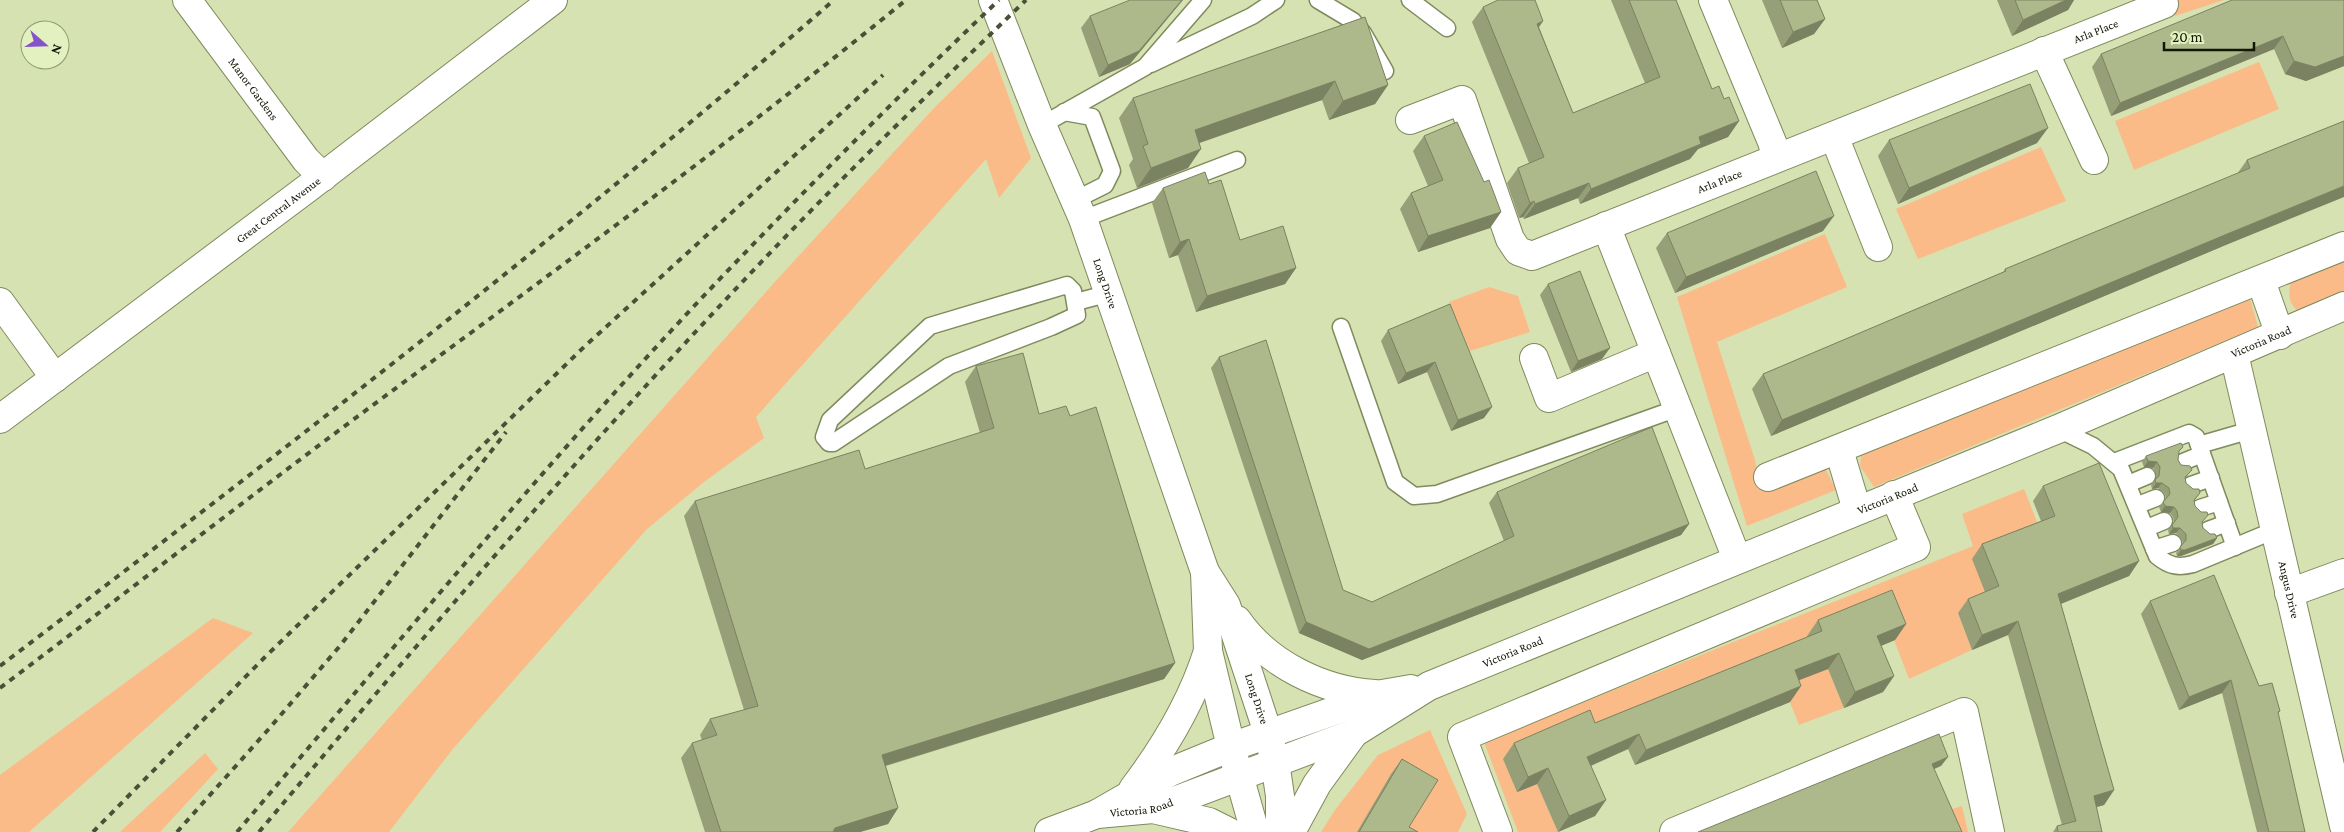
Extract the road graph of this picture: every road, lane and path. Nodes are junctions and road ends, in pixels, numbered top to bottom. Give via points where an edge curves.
1 (187, 0) edge
2 (553, 0) edge
3 (993, 0) edge
4 (1203, 0) edge
5 (1276, 0) edge
6 (1318, 0) edge
7 (1410, 0) edge
8 (1714, 0) edge
9 (2164, 4) dead end
10 (1447, 28) dead end
11 (2044, 51) junction
12 (1145, 67) junction
13 (1385, 71) edge
14 (1053, 118) junction
15 (1410, 120) dead end
16 (1834, 136) junction
17 (1777, 158) junction
18 (1237, 160) dead end
19 (2094, 160) dead end
20 (323, 177) junction
21 (1079, 210) junction
22 (1606, 226) junction
23 (2344, 246) edge
24 (1878, 247) dead end
25 (2261, 281) junction
26 (1110, 293) junction
27 (0, 302) edge
28 (1076, 302) junction
29 (2344, 306) edge
30 (1341, 327) dead end
31 (2280, 335) junction
32 (1656, 353) junction
33 (2234, 354) junction
34 (1534, 358) dead end
35 (56, 378) junction
36 (1678, 408) junction
37 (0, 419) edge
38 (2058, 429) junction
39 (2251, 430) junction
40 (1839, 450) junction
41 (2201, 450) junction
42 (2114, 462) junction
43 (2183, 462) dead end
44 (2147, 476) dead end
45 (1768, 477) dead end
46 (2211, 478) junction
47 (2128, 484) junction
48 (2192, 485) edge
49 (1894, 495) junction
50 (2156, 498) dead end
51 (2219, 502) junction
52 (2138, 505) junction
53 (2200, 508) edge
54 (1857, 510) junction
55 (2164, 521) dead end
56 (2227, 523) junction
57 (2147, 528) junction
58 (2208, 530) edge
59 (2275, 530) junction
60 (2173, 543) dead end
61 (2235, 547) junction
62 (2154, 549) junction
63 (1737, 559) junction
64 (1205, 572) junction
65 (2344, 573) edge
66 (2290, 593) junction
67 (1226, 604) junction
68 (1208, 652) junction
69 (1429, 686) junction
70 (1382, 694) junction
71 (1268, 733) junction
72 (1354, 733) junction
73 (1231, 747) junction
74 (1275, 762) junction
75 (1239, 777) junction
76 (1127, 796) junction
77 (1153, 809) junction
78 (1097, 814) junction
79 (2344, 826) edge
80 (1049, 832) edge
81 (1229, 832) edge
82 (1255, 832) edge
83 (1280, 832) edge
84 (1291, 832) edge
85 (1498, 832) edge
86 (1674, 832) edge
87 (1990, 832) edge

1 - 20 street, Manor Gardens via 306,160
2 - 20 street, Great Central Avenue
3 - 14 street, Long Drive
4 - 12 lane
5 - 12 lane via 1252,16
6 - 13 lane via 1353,21
7 - 10 lane
8 - 17 street
9 - 11 street, Arla Place
11 - 16 street, Arla Place
11 - 19 street
12 - 14 lane
14 - 21 street, Long Drive
14 - 21 lane via 1092,117 1112,171 1104,185
15 - 22 street, Arla Place via 1462,100 1510,238 1518,251 1532,256
16 - 17 street, Arla Place
16 - 24 street
17 - 22 street, Arla Place
18 - 21 lane
20 - 35 street, Great Central Avenue
21 - 26 street, Long Drive
22 - 32 street
23 - 25 street
25 - 31 street
25 - 40 street
26 - 28 lane
26 - 64 street, Long Drive
27 - 35 street
28 - 28 lane via 1077,315 949,366 833,443 824,437 830,420 930,326 1067,285
29 - 31 street, Victoria Road
30 - 36 lane via 1395,482 1414,496 1437,494
31 - 33 street, Victoria Road
32 - 34 street via 1549,398
32 - 36 street
33 - 38 street, Victoria Road
33 - 39 street, Angus Drive
35 - 37 street, Great Central Avenue
36 - 63 street
38 - 42 lane via 2093,446
38 - 49 street, Victoria Road
39 - 41 lane
39 - 59 street, Angus Drive
40 - 45 street
40 - 54 street
41 - 42 lane via 2196,437 2189,433
41 - 43 lane
41 - 46 lane
42 - 47 lane
44 - 47 lane
46 - 48 lane
46 - 51 lane
47 - 52 lane
49 - 54 street, Victoria Road
49 - 85 street via 1916,547 1462,736
50 - 52 lane
51 - 53 lane
51 - 56 lane
52 - 57 lane
54 - 63 street, Victoria Road
55 - 57 lane
56 - 58 lane
56 - 61 lane
57 - 62 lane
59 - 61 lane
59 - 66 street, Angus Drive
60 - 62 lane
61 - 62 lane via 2179,567 2166,563
63 - 69 street, Victoria Road
64 - 67 street, Long Drive
64 - 68 street, Long Drive
65 - 66 street
66 - 79 street, Angus Drive
67 - 70 street via 1260,646 1285,665 1332,687 1355,693
67 - 71 street, Long Drive
68 - 73 street, Long Drive
68 - 76 street via 1180,719
69 - 70 street, Victoria Road
69 - 72 street, Victoria Road
70 - 71 street, Victoria Road
71 - 73 street, Victoria Road
71 - 74 street, Long Drive
72 - 74 street, Victoria Road
72 - 84 street via 1317,784
73 - 75 street, Long Drive
73 - 76 street, Victoria Road via 1170,772
74 - 75 street, Victoria Road
74 - 83 street, Long Drive via 1280,796
75 - 77 street, Victoria Road
75 - 82 street, Long Drive
76 - 78 street, Victoria Road
77 - 78 street, Victoria Road
77 - 81 street via 1209,822
78 - 80 street, Victoria Road
86 - 87 street via 1964,712

